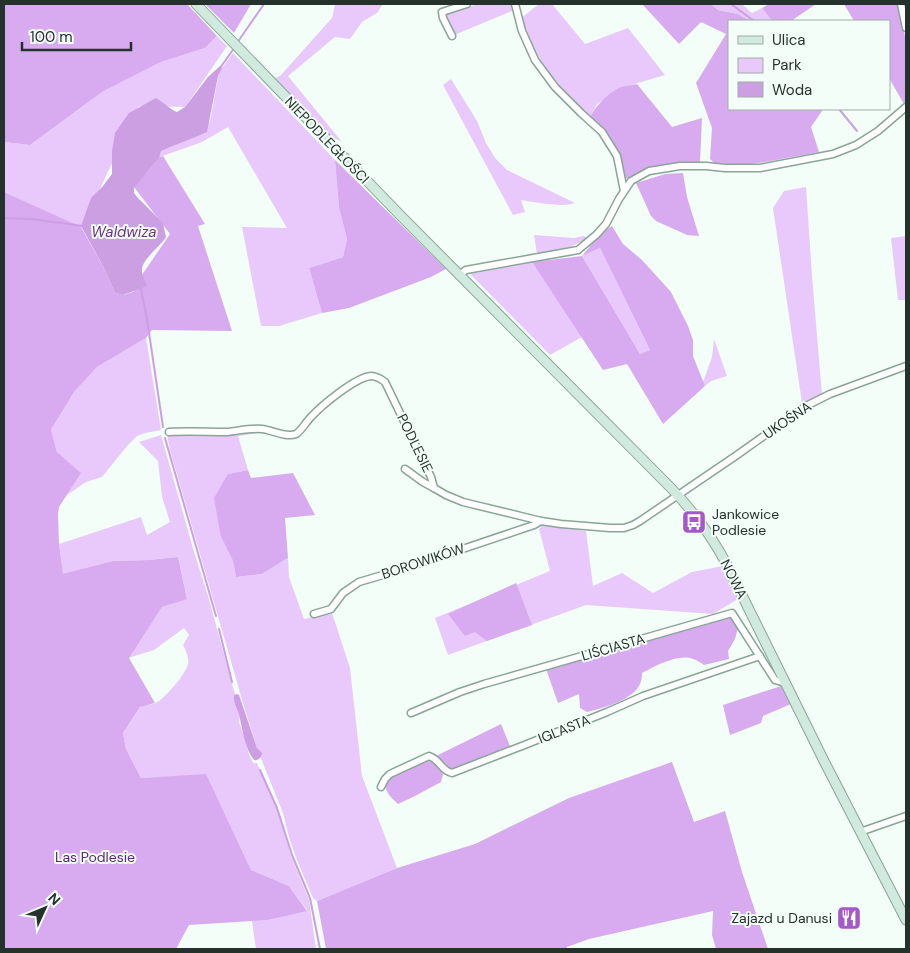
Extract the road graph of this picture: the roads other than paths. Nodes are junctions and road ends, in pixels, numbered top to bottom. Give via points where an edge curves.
1 (196, 4) edge
2 (466, 4) edge
3 (515, 4) edge
4 (901, 4) edge
5 (905, 14) edge
6 (906, 28) edge
7 (452, 36) dead end
8 (906, 107) edge
9 (624, 191) junction
10 (459, 275) junction
11 (906, 366) edge
12 (169, 432) dead end
13 (405, 469) dead end
14 (434, 488) junction
15 (678, 495) junction
16 (541, 521) junction
17 (314, 614) dead end
18 (760, 656) junction
19 (785, 683) junction
20 (410, 713) dead end
21 (380, 788) dead end
22 (906, 816) edge
23 (860, 832) junction
24 (906, 920) edge

1 - 10 street, NIEPODLEGŁOŚCI
2 - 7 street via 442,12
3 - 9 street via 535,60 555,87 602,132 617,156
4 - 5 street
5 - 6 street
8 - 9 street via 878,132 833,154 760,168 680,166 649,171 631,181
9 - 10 street via 606,224 578,250 466,270
10 - 15 street, NOWA
11 - 15 street, UKOŚNA via 806,406
12 - 14 street, PODLESIE via 262,429 294,435 335,397 358,381 373,376 385,382
13 - 14 street
14 - 16 street, PODLESIE via 463,502
15 - 16 street, PODLESIE via 624,528
15 - 19 street, NOWA via 719,549
16 - 17 street, BOROWIKÓW via 359,582 343,593 332,609
18 - 19 street, LIŚCIASTA via 775,680
18 - 20 street, LIŚCIASTA via 732,613 468,689
18 - 21 street, IGLASTA via 643,696 452,773 445,771 435,758 429,756 390,774
19 - 23 street, NOWA
22 - 23 street
23 - 24 street, NOWA

